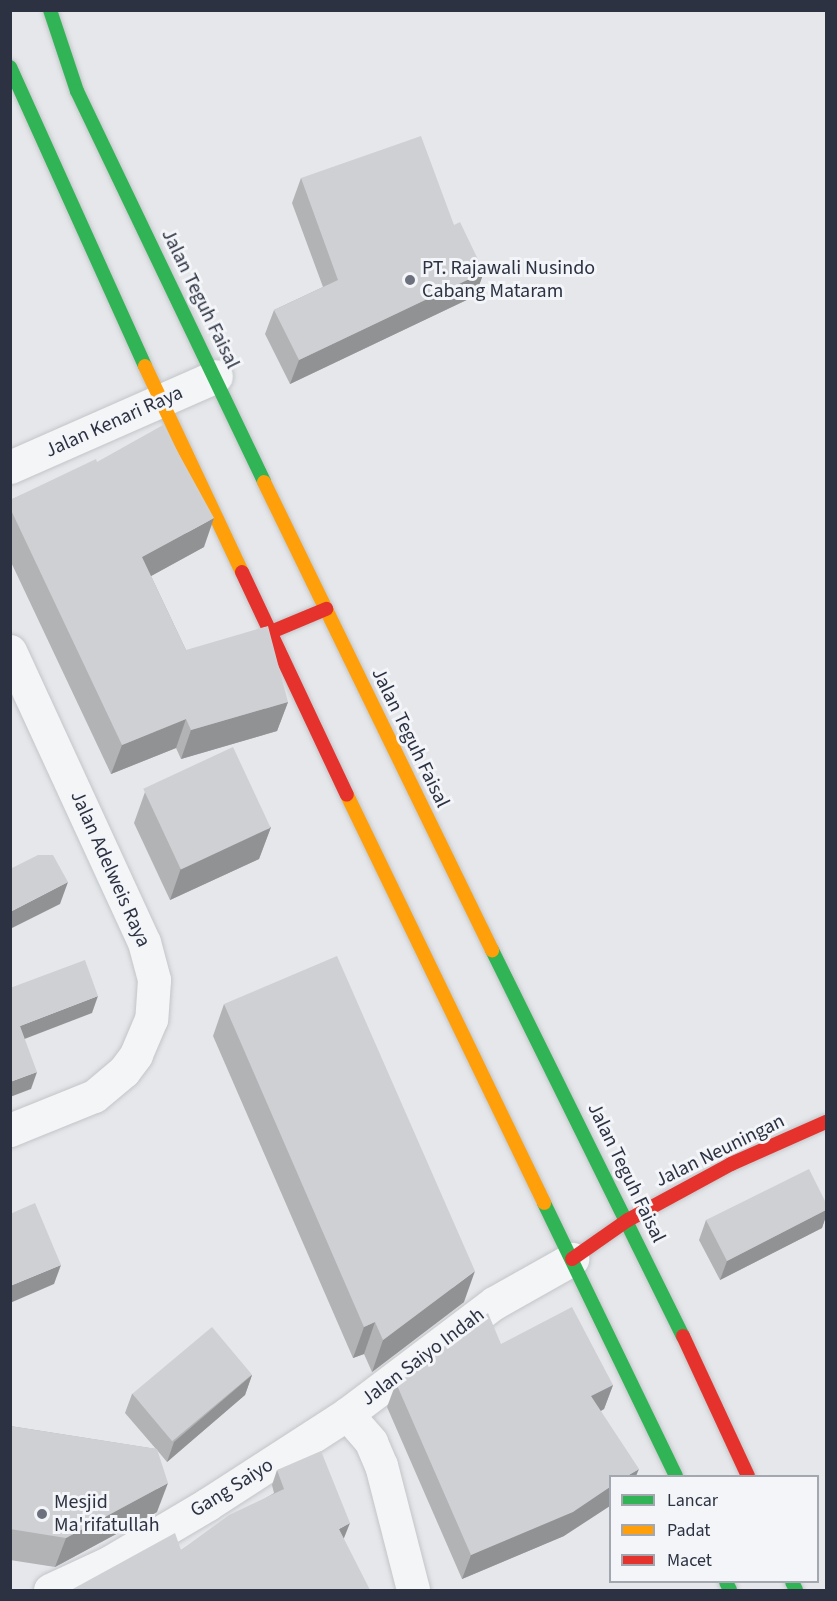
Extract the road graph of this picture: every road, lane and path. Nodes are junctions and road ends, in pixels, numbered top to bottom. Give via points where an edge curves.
1 (50, 10) edge
2 (10, 67) edge
3 (216, 376) junction
4 (162, 403) junction
5 (10, 467) edge
6 (326, 609) junction
7 (271, 632) junction
8 (10, 651) edge
9 (826, 1122) edge
10 (10, 1130) edge
11 (628, 1220) junction
12 (572, 1259) junction
13 (347, 1414) junction
14 (676, 1475) edge
15 (748, 1475) edge
16 (50, 1590) edge
17 (413, 1590) edge

1 - 3 main road, Jalan Teguh Faisal via 77,90
2 - 4 main road
3 - 4 street, Jalan Kenari Raya
3 - 6 main road, Jalan Teguh Faisal
4 - 5 street, Jalan Kenari Raya
4 - 7 main road
6 - 7 main road
6 - 11 main road, Jalan Teguh Faisal via 408,782
7 - 12 main road
8 - 10 street, Jalan Adelweis Raya via 144,942 154,980 151,1019 145,1038 124,1071 94,1096
9 - 11 main road, Jalan Neuningan via 731,1164
11 - 12 main road, Jalan Neuningan
11 - 15 main road, Jalan Teguh Faisal
12 - 13 street, Jalan Saiyo Indah via 494,1304
12 - 14 main road
13 - 16 street, Gang Saiyo via 198,1510
13 - 17 street, Jalan Saiyo Indah via 371,1442 381,1465

